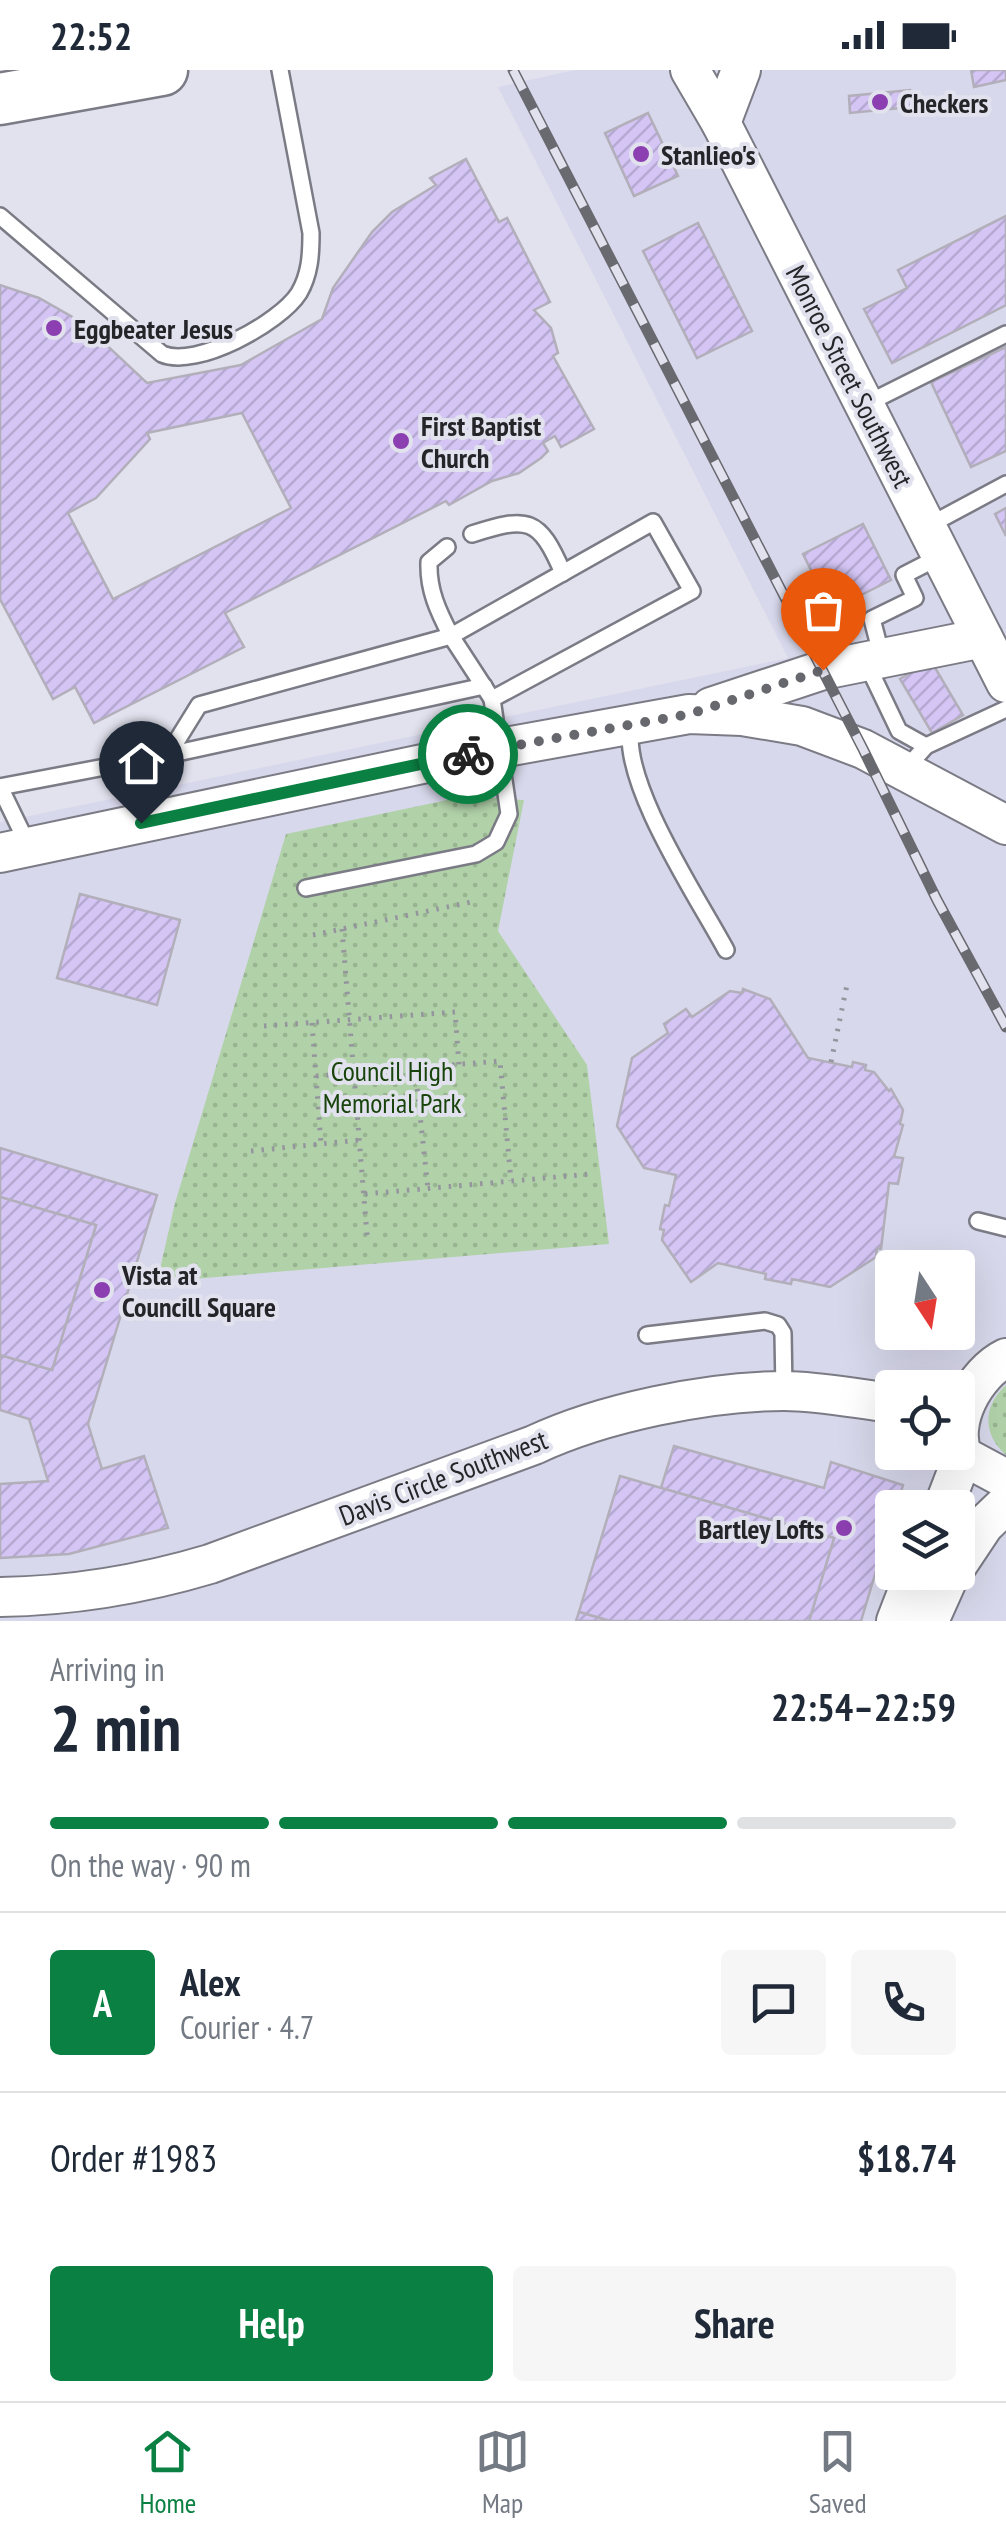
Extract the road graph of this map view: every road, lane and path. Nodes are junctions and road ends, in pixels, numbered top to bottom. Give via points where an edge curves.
1 (162, 70) edge
2 (280, 70) edge
3 (690, 70) edge
4 (741, 70) edge
5 (0, 99) edge
6 (721, 123) junction
7 (0, 216) edge
8 (1006, 334) edge
9 (864, 405) junction
10 (1006, 484) edge
11 (472, 534) dead end
12 (934, 541) junction
13 (446, 547) dead end
14 (563, 573) junction
15 (450, 636) junction
16 (983, 638) junction
17 (874, 660) junction
18 (1006, 683) edge
19 (488, 692) junction
20 (1006, 709) edge
21 (690, 714) junction
22 (631, 725) junction
23 (501, 748) junction
24 (168, 755) junction
25 (915, 759) junction
26 (0, 787) edge
27 (1006, 825) edge
28 (14, 850) edge
29 (306, 888) dead end
30 (476, 900) dead end
31 (342, 928) junction
32 (313, 935) dead end
33 (726, 950) dead end
34 (848, 980) dead end
35 (350, 1020) junction
36 (312, 1023) junction
37 (264, 1026) dead end
38 (831, 1062) dead end
39 (459, 1065) junction
40 (416, 1068) junction
41 (355, 1074) junction
42 (316, 1076) junction
43 (360, 1140) junction
44 (321, 1144) junction
45 (251, 1151) dead end
46 (591, 1174) dead end
47 (512, 1181) junction
48 (428, 1188) junction
49 (364, 1194) junction
50 (978, 1221) dead end
51 (1006, 1228) edge
52 (368, 1235) dead end
53 (647, 1336) dead end
54 (784, 1391) junction
55 (875, 1401) edge
56 (975, 1459) edge
57 (1006, 1479) edge
58 (1006, 1504) edge
59 (975, 1538) edge
60 (909, 1590) edge
61 (941, 1590) edge
62 (12, 1603) edge
63 (896, 1621) edge
64 (929, 1621) edge

1 - 5 highway
2 - 7 lane via 312,257 286,310 215,350 174,359 162,354
3 - 6 street, Monroe Street Southwest
4 - 6 street
6 - 9 street, Monroe Street Southwest
8 - 9 lane
9 - 12 street, Monroe Street Southwest
10 - 12 lane
11 - 14 lane via 512,522 532,526 549,540
12 - 16 street, Monroe Street Southwest
12 - 17 lane via 904,575 916,598 872,619
13 - 15 lane via 429,562 428,580
14 - 15 lane
14 - 19 lane via 653,522 692,592
15 - 19 lane
15 - 24 lane via 199,705
16 - 17 street
16 - 18 street, Monroe Street Southwest
17 - 21 street
17 - 25 lane
19 - 23 lane
19 - 24 lane
20 - 25 lane
21 - 22 street
21 - 25 street via 802,726
22 - 23 street
22 - 33 lane via 642,796
23 - 28 street
23 - 29 lane via 509,814 496,842 476,854
24 - 26 lane
25 - 27 street
26 - 28 lane
30 - 31 path
31 - 32 path
31 - 35 path
34 - 38 path
35 - 36 path
35 - 39 path via 455,1012
35 - 41 path
36 - 37 path
36 - 42 path
39 - 40 path
39 - 47 path via 500,1061
40 - 41 path
40 - 48 path
41 - 42 path
41 - 43 path
42 - 44 path
43 - 44 path
43 - 49 path
44 - 45 path
46 - 47 path
47 - 48 path
48 - 49 path
49 - 52 path
50 - 51 lane
53 - 54 lane via 775,1324 783,1332
54 - 55 street, Davis Circle Southwest
54 - 62 street, Davis Circle Southwest via 710,1398 568,1429 177,1574
56 - 57 street
58 - 59 street
60 - 63 street
61 - 64 street

